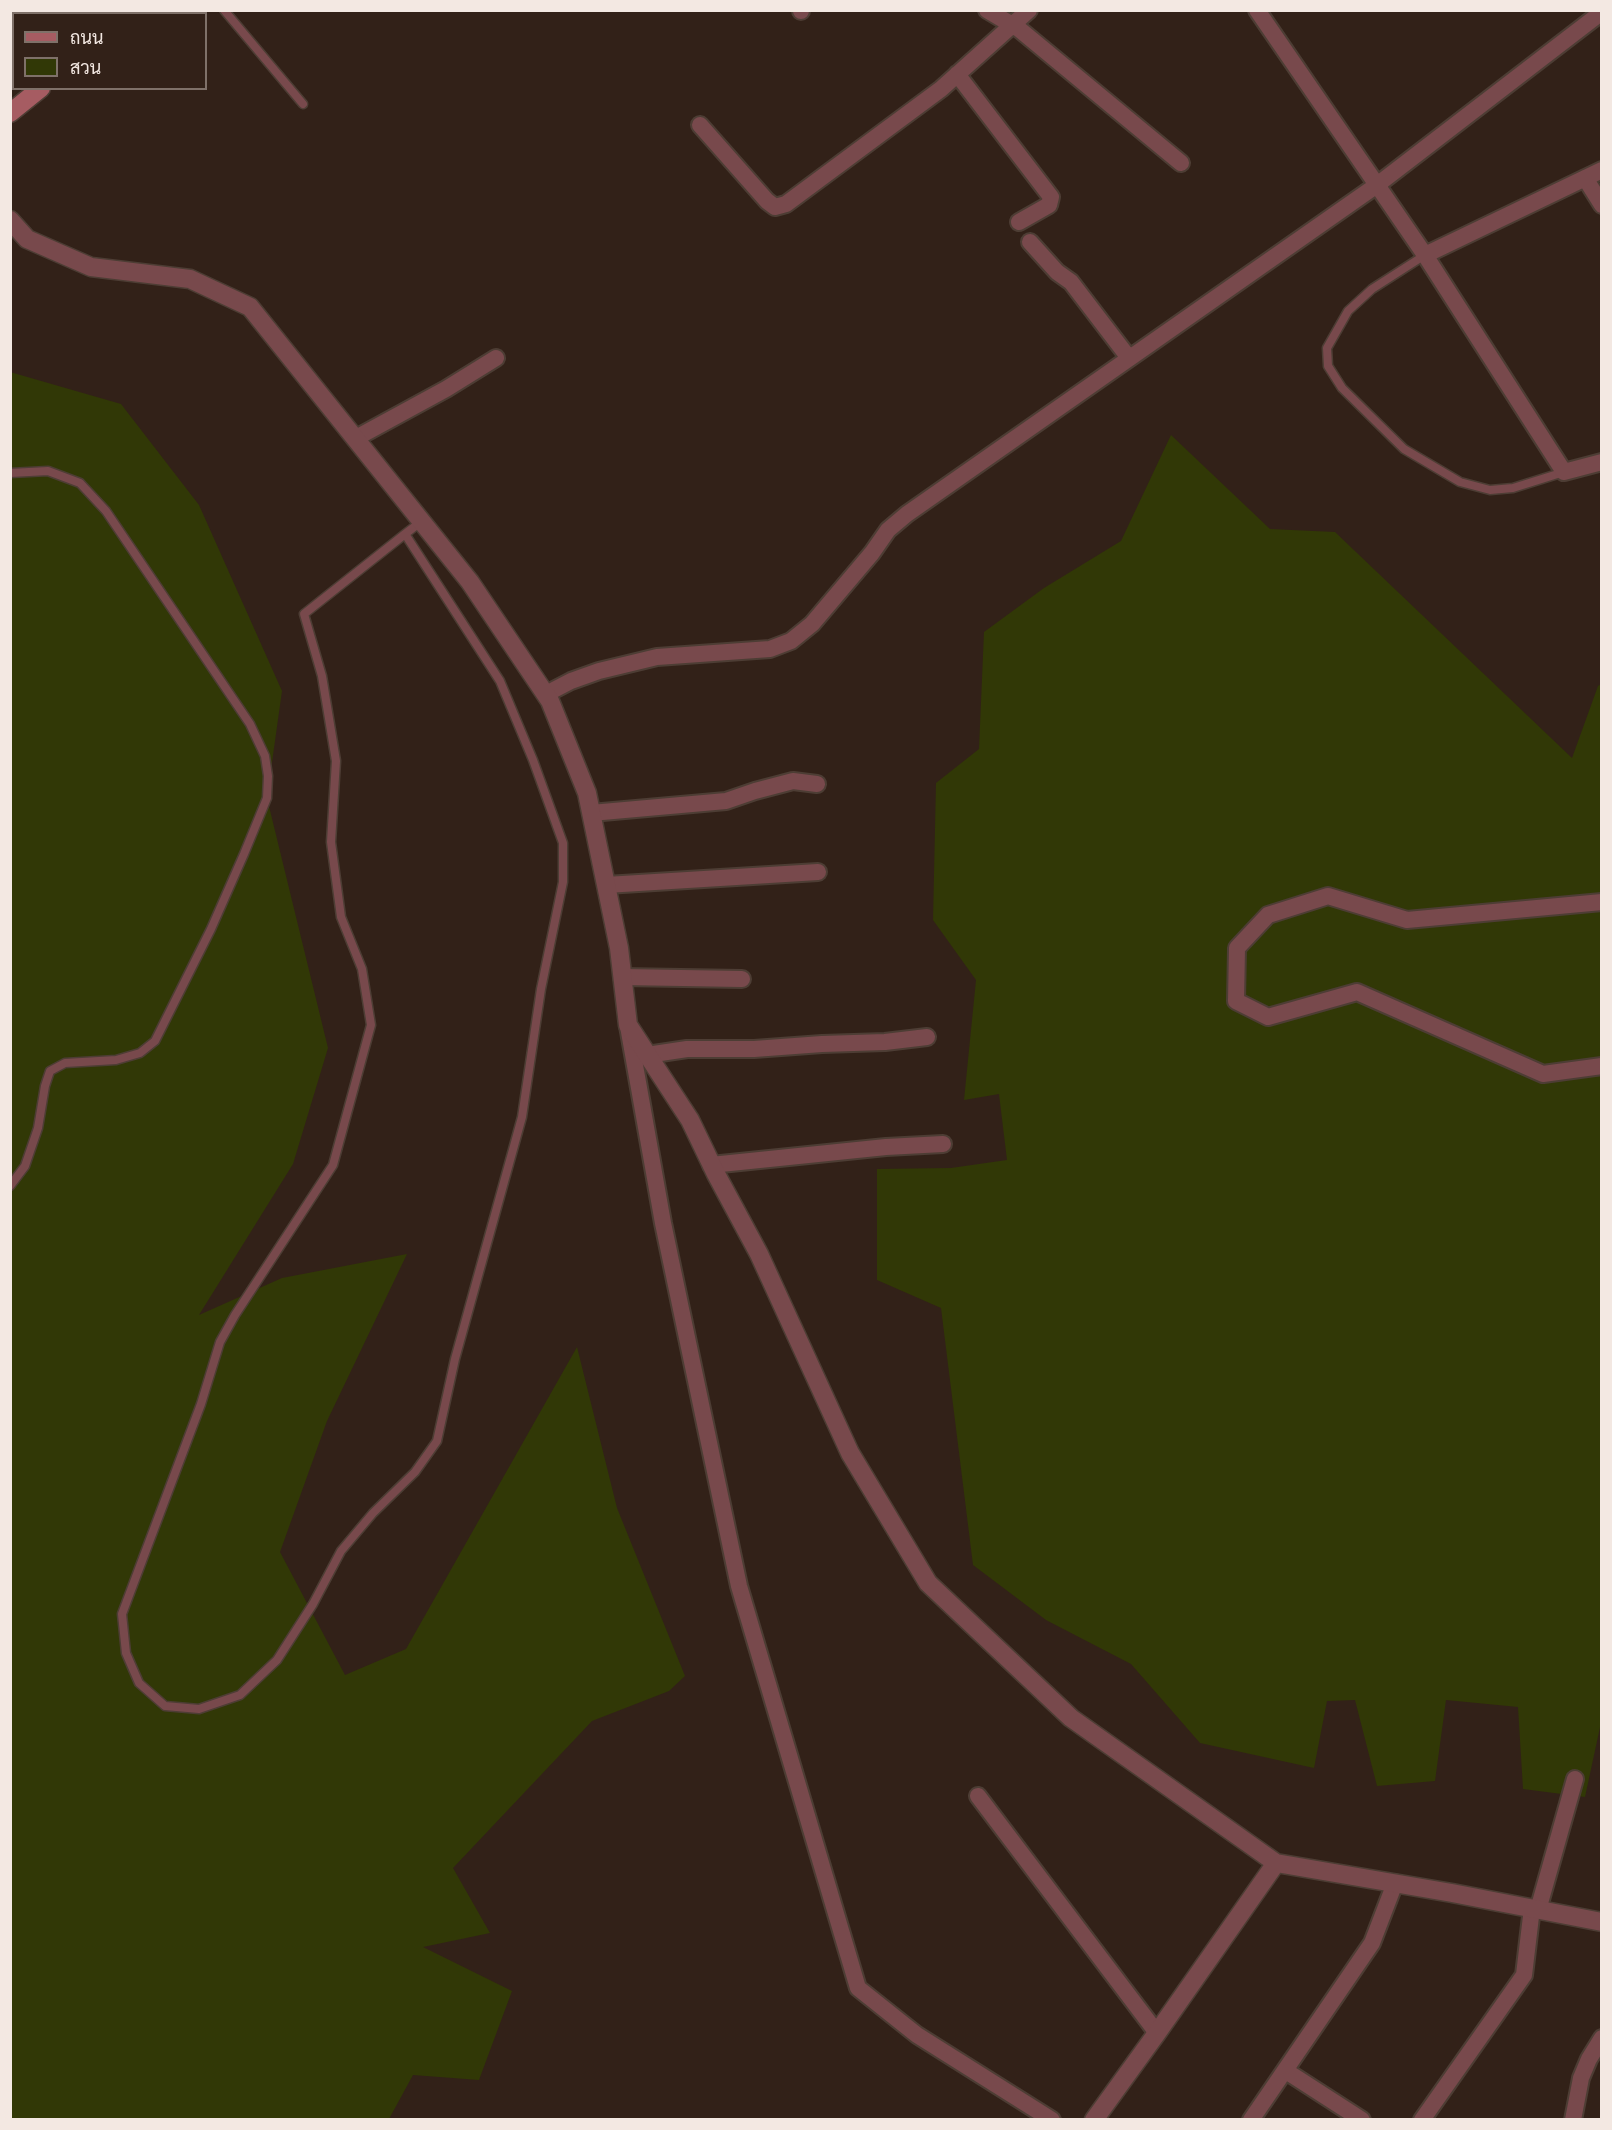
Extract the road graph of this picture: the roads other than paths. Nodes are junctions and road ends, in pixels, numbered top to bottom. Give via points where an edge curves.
1 (224, 10) edge
2 (987, 10) edge
3 (1029, 10) edge
4 (1257, 10) edge
5 (1602, 12) edge
6 (1012, 25) junction
7 (957, 74) junction
8 (39, 90) edge
9 (303, 104) dead end
10 (10, 113) edge
11 (700, 125) dead end
12 (1181, 163) dead end
13 (1602, 170) edge
14 (1585, 178) junction
15 (1377, 185) junction
16 (1602, 205) edge
17 (10, 220) edge
18 (1019, 222) dead end
19 (1030, 242) dead end
20 (1425, 255) junction
21 (496, 358) dead end
22 (1129, 358) junction
23 (356, 438) junction
24 (1602, 462) edge
25 (1564, 472) junction
26 (10, 473) edge
27 (422, 520) junction
28 (405, 534) junction
29 (546, 694) junction
30 (817, 784) dead end
31 (591, 813) junction
32 (818, 872) dead end
33 (606, 885) junction
34 (1602, 902) edge
35 (622, 976) junction
36 (742, 979) dead end
37 (628, 1025) junction
38 (927, 1037) dead end
39 (647, 1054) junction
40 (1602, 1066) edge
41 (943, 1144) dead end
42 (711, 1164) junction
43 (10, 1186) edge
44 (1575, 1779) dead end
45 (978, 1796) dead end
46 (1276, 1863) junction
47 (1395, 1883) junction
48 (1535, 1909) junction
49 (1602, 1922) edge
50 (1157, 2033) junction
51 (1602, 2038) edge
52 (1286, 2071) junction
53 (1052, 2120) edge
54 (1094, 2120) edge
55 (1251, 2120) edge
56 (1362, 2120) edge
57 (1422, 2120) edge
58 (1573, 2120) edge

1 - 9 lane
2 - 6 street
3 - 6 street
4 - 15 street
5 - 15 street
6 - 7 street
6 - 12 street
7 - 11 street via 786,204 775,207
7 - 18 street via 1051,197 1049,205
8 - 10 main road
13 - 14 street
14 - 16 street
14 - 20 street
15 - 20 street
15 - 22 street
17 - 23 street via 27,239 91,267 190,279 250,307
19 - 22 street via 1071,282
20 - 25 street
20 - 25 lane via 1372,289 1348,310 1327,348 1328,366 1342,388 1404,449 1460,482 1490,490 1513,488
21 - 23 street
22 - 29 street via 907,514 888,530 812,624 790,641 770,649 657,657 598,671
23 - 27 street
24 - 25 street
26 - 43 lane via 48,471 81,483 106,511 250,724 265,756 268,776 267,798 244,854 155,1041 140,1053 116,1060 65,1063 50,1071 26,1166
27 - 28 lane
27 - 29 street via 470,582
28 - 28 lane via 500,681 563,843 563,882 541,989 522,1117 458,1348 437,1440 416,1472 341,1551 277,1660 240,1695 199,1709 165,1706 139,1683 126,1653 122,1614 201,1404 220,1342 333,1165 371,1025 362,969 341,917 331,842 336,761 322,676 304,614
29 - 31 street via 587,793
30 - 31 street via 793,782 726,801
31 - 33 street
32 - 33 street
33 - 35 street
34 - 40 street via 1407,920 1328,896 1268,915 1237,948 1236,1001 1268,1017 1357,992 1543,1074
35 - 36 street
35 - 37 street
37 - 39 street
37 - 53 street via 663,1223 739,1586 858,1988 917,2035
38 - 39 street
39 - 42 street via 690,1120
41 - 42 street
42 - 46 street via 759,1254 850,1453 928,1583 1071,1718
44 - 48 street
45 - 50 street
46 - 47 street
46 - 50 street
47 - 48 street
47 - 52 street via 1372,1943
48 - 49 street
48 - 57 street via 1524,1975
50 - 54 street
51 - 58 street via 1581,2078
52 - 55 street
52 - 56 street

